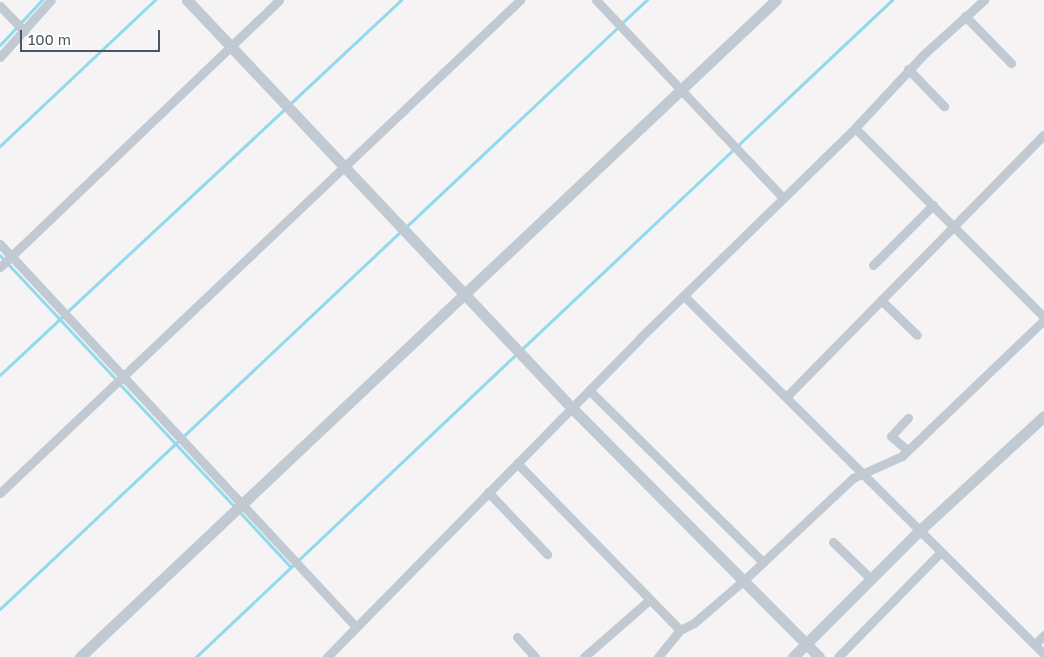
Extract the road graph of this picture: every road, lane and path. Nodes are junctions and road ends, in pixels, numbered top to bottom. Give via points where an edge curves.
1 (51, 0) edge
2 (187, 0) edge
3 (279, 0) edge
4 (520, 0) edge
5 (596, 0) edge
6 (776, 0) edge
7 (984, 0) edge
8 (0, 6) edge
9 (965, 16) junction
10 (24, 31) junction
11 (230, 46) junction
12 (0, 57) edge
13 (1011, 64) dead end
14 (908, 70) junction
15 (681, 90) junction
16 (944, 106) dead end
17 (855, 128) junction
18 (1044, 134) edge
19 (344, 164) junction
20 (783, 198) junction
21 (933, 205) junction
22 (954, 226) junction
23 (0, 244) edge
24 (12, 256) junction
25 (872, 265) dead end
26 (0, 267) edge
27 (464, 294) junction
28 (684, 296) junction
29 (881, 300) junction
30 (1044, 319) edge
31 (916, 335) dead end
32 (122, 376) junction
33 (589, 390) junction
34 (786, 397) junction
35 (572, 407) junction
36 (1044, 416) edge
37 (908, 418) dead end
38 (907, 450) junction
39 (518, 463) junction
40 (862, 473) junction
41 (488, 492) junction
42 (0, 493) edge
43 (242, 502) junction
44 (920, 530) junction
45 (833, 542) dead end
46 (941, 552) junction
47 (547, 554) dead end
48 (763, 562) junction
49 (871, 580) junction
50 (743, 581) junction
51 (648, 601) junction
52 (356, 627) junction
53 (680, 630) junction
54 (1044, 635) edge
55 (517, 637) dead end
56 (806, 644) junction
57 (1035, 644) junction
58 (1044, 654) edge
59 (80, 657) edge
60 (327, 657) edge
61 (535, 657) edge
62 (584, 657) edge
63 (658, 657) edge
64 (793, 657) edge
65 (819, 657) edge
66 (838, 657) edge

1 - 10 street
2 - 11 street
3 - 11 street
4 - 19 street
5 - 15 street
6 - 15 street
7 - 9 street
8 - 10 street
9 - 13 street
9 - 14 street
10 - 12 street
11 - 19 street
11 - 24 street
14 - 16 street
14 - 17 street
15 - 20 street
15 - 27 street
17 - 20 street
17 - 21 street
18 - 22 street
19 - 27 street
19 - 32 street
20 - 28 street
21 - 22 street
21 - 25 street
22 - 29 street
22 - 30 street
23 - 24 street
24 - 26 street
24 - 32 street
27 - 35 street
27 - 43 street
28 - 33 street
28 - 34 street
29 - 31 street
29 - 34 street
30 - 38 street
32 - 42 street
32 - 43 street
33 - 35 street
33 - 48 street
34 - 40 street
35 - 39 street
35 - 50 street
36 - 44 street
37 - 38 street via 890,436
38 - 40 street via 902,456
39 - 41 street
39 - 51 street
40 - 44 street
40 - 48 street
41 - 47 street
41 - 52 street
43 - 52 street
43 - 59 street
44 - 46 street
44 - 49 street
45 - 49 street
46 - 57 street
46 - 66 street
48 - 50 street
49 - 56 street
50 - 53 street via 694,623
50 - 56 street
51 - 53 street
51 - 62 street
52 - 60 street
53 - 63 street
54 - 57 street
55 - 61 street
56 - 64 street
56 - 65 street
57 - 58 street

